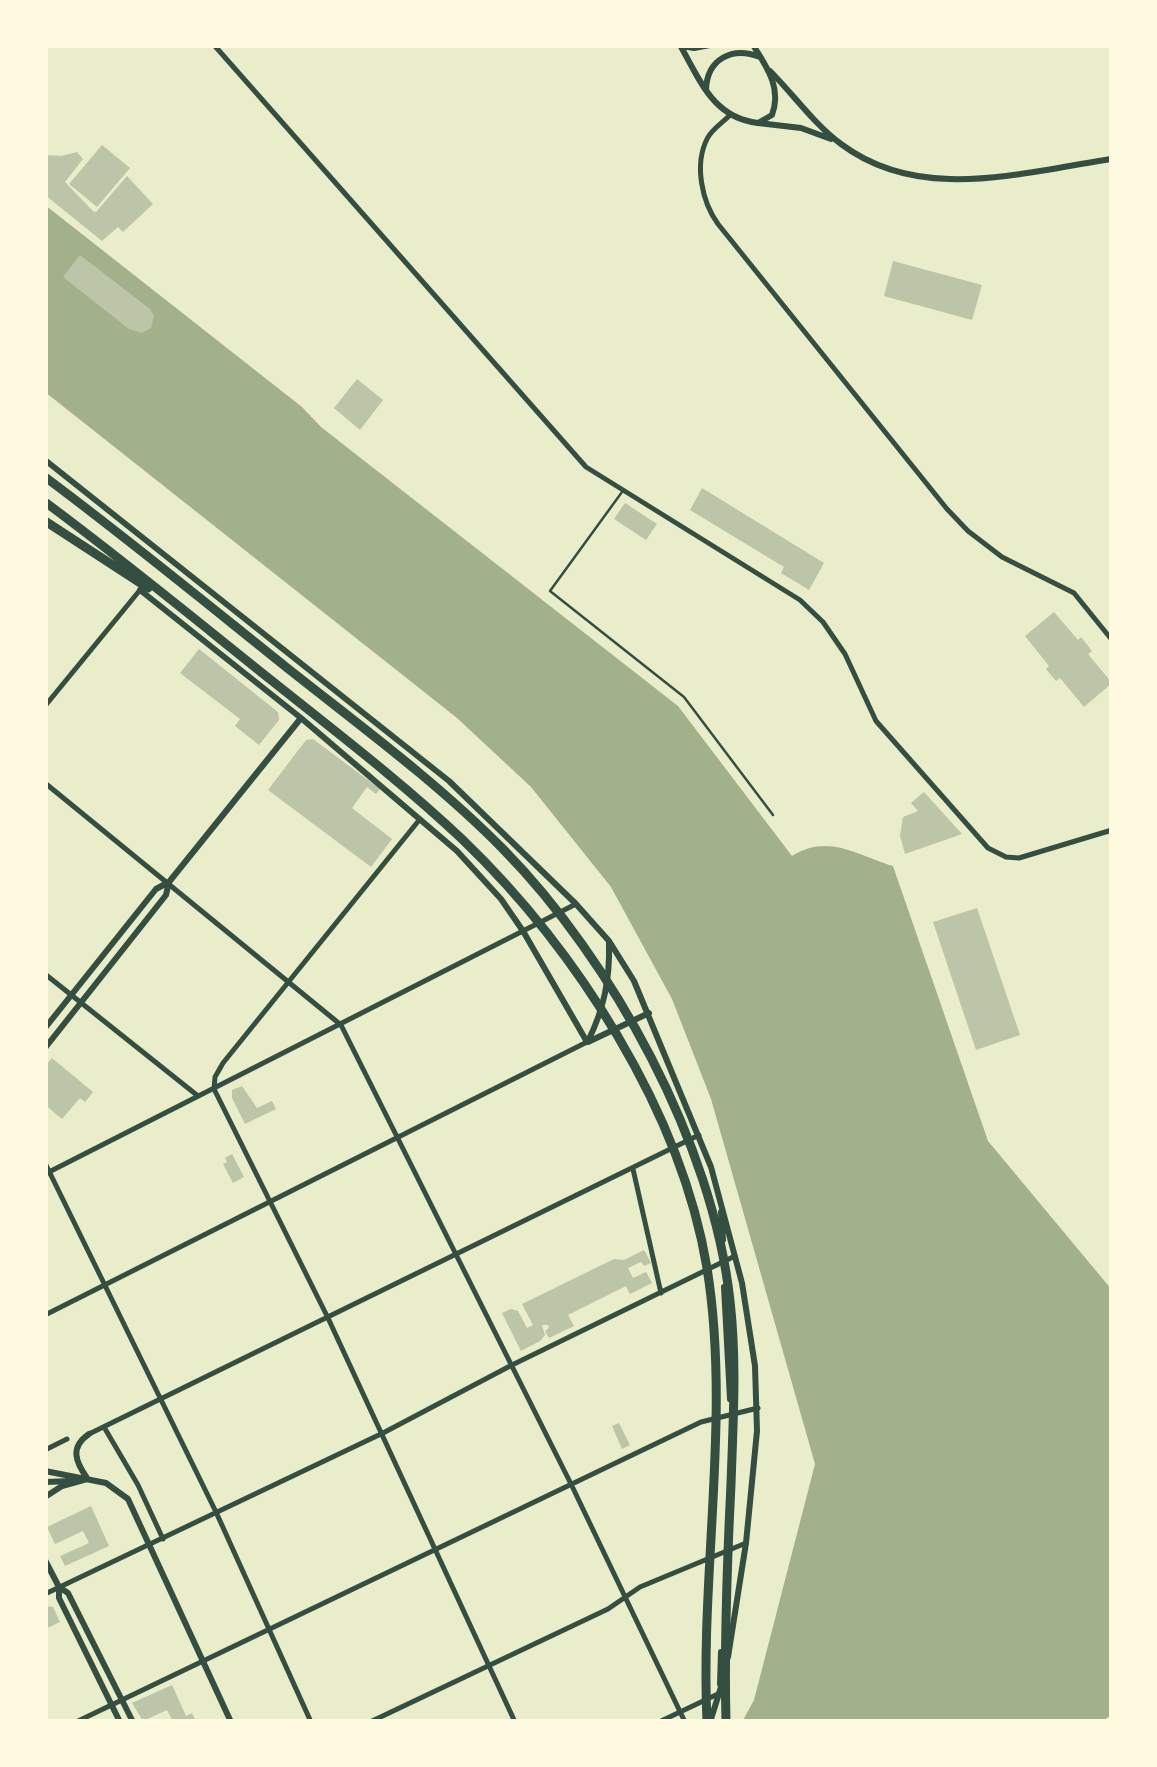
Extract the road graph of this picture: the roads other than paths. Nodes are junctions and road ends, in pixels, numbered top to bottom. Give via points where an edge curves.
1 (214, 45) edge
2 (680, 45) edge
3 (710, 45) edge
4 (754, 45) edge
5 (761, 57) junction
6 (770, 70) junction
7 (706, 92) junction
8 (729, 116) junction
9 (758, 123) junction
10 (837, 141) junction
11 (1112, 160) edge
12 (45, 460) edge
13 (53, 466) junction
14 (45, 476) edge
15 (623, 491) junction
16 (45, 502) edge
17 (45, 521) edge
18 (140, 590) joint
19 (192, 617) junction
20 (1112, 640) edge
21 (45, 706) edge
22 (301, 718) junction
23 (45, 784) edge
24 (773, 815) dead end
25 (421, 817) junction
26 (1112, 830) edge
27 (168, 882) junction
28 (576, 904) junction
29 (523, 932) junction
30 (608, 941) junction
31 (45, 974) edge
32 (289, 980) junction
33 (72, 995) junction
34 (82, 1004) junction
35 (649, 1012) junction
36 (341, 1025) junction
37 (45, 1028) edge
38 (587, 1042) junction
39 (45, 1048) edge
40 (214, 1089) junction
41 (198, 1096) junction
42 (699, 1134) junction
43 (396, 1139) junction
44 (45, 1163) edge
45 (633, 1169) junction
46 (48, 1173) edge
47 (718, 1196) junction
48 (272, 1204) junction
49 (458, 1254) junction
50 (735, 1256) junction
51 (723, 1262) junction
52 (105, 1286) junction
53 (661, 1292) junction
54 (45, 1316) edge
55 (328, 1318) junction
56 (512, 1364) junction
57 (160, 1399) junction
58 (758, 1408) junction
59 (730, 1412) junction
60 (103, 1426) junction
61 (383, 1433) junction
62 (89, 1434) joint
63 (67, 1439) dead end
64 (45, 1450) edge
65 (45, 1470) edge
66 (88, 1479) junction
67 (45, 1482) edge
68 (571, 1484) junction
69 (45, 1498) edge
70 (216, 1512) junction
71 (163, 1539) junction
72 (746, 1543) junction
73 (435, 1550) junction
74 (724, 1552) junction
75 (45, 1560) edge
76 (59, 1587) junction
77 (45, 1594) edge
78 (624, 1597) junction
79 (268, 1630) junction
80 (489, 1665) junction
81 (720, 1693) junction
82 (122, 1699) junction
83 (111, 1704) junction
84 (680, 1712) junction
85 (76, 1722) edge
86 (120, 1722) edge
87 (133, 1722) edge
88 (231, 1722) edge
89 (311, 1722) edge
90 (370, 1722) edge
91 (515, 1722) edge
92 (659, 1722) edge
93 (686, 1722) edge
94 (708, 1722) edge
95 (726, 1722) edge

1 - 15 street via 576,456
2 - 3 main road
2 - 7 main road
4 - 5 main road
5 - 6 main road
5 - 7 main road via 726,55 708,74
6 - 9 main road via 775,106
6 - 10 main road
7 - 8 main road
8 - 9 main road
8 - 20 street via 708,136 702,162 704,194 718,224 947,509 1002,557 1074,593
9 - 10 main road
10 - 11 main road via 893,173 932,180
12 - 13 main road
13 - 14 street
13 - 28 main road via 449,781
14 - 95 highway via 481,827 576,937 655,1068 708,1194 730,1301
15 - 24 lane via 550,592 684,697
15 - 26 street via 814,612 845,654 876,721 988,848 1019,858
16 - 19 highway
17 - 19 highway
18 - 21 street
18 - 22 main road
19 - 94 highway via 397,782 482,860 572,968 658,1117 700,1234 714,1339
22 - 25 main road
22 - 27 main road
23 - 27 street
25 - 29 main road via 478,872
25 - 32 street
27 - 32 street
27 - 33 main road via 156,888
27 - 34 main road via 166,896
28 - 29 street
28 - 30 main road
29 - 36 street
29 - 38 main road
30 - 35 main road
30 - 38 main road via 608,983
31 - 33 street
32 - 36 street
32 - 40 street via 223,1062
33 - 34 street
33 - 37 main road
34 - 39 main road
34 - 41 street
35 - 38 main road
35 - 42 main road
36 - 40 street
36 - 43 street
38 - 43 street
40 - 41 street
40 - 48 street
41 - 46 street
42 - 45 street
42 - 47 main road
43 - 48 street
43 - 49 street
44 - 46 street
45 - 49 street
45 - 53 street
46 - 52 street
47 - 50 main road
47 - 51 main road
48 - 52 street
48 - 55 street
49 - 55 street
49 - 56 street
50 - 51 street
50 - 58 main road
51 - 53 street
51 - 59 main road
52 - 54 street
52 - 57 street
53 - 56 street
55 - 57 street
55 - 61 street
56 - 61 street
56 - 68 street
57 - 60 street
57 - 70 street
58 - 59 street
58 - 72 main road
59 - 68 street
59 - 74 main road
60 - 62 street
60 - 71 street
61 - 70 street
61 - 73 street
62 - 66 main road via 75,1452
63 - 64 street
65 - 66 main road
66 - 67 main road
66 - 69 main road
66 - 88 main road via 124,1494
68 - 73 street
68 - 78 street
70 - 71 street
70 - 79 street
71 - 76 street
72 - 74 street
72 - 81 main road
73 - 79 street
73 - 80 street
74 - 78 street
74 - 81 main road
75 - 76 main road
76 - 77 street
76 - 82 main road
76 - 83 main road
78 - 80 street
78 - 84 street
79 - 82 street
79 - 89 street
80 - 90 street
80 - 91 street
81 - 84 street
81 - 94 main road
82 - 83 street
82 - 87 main road
83 - 85 street
83 - 86 main road
84 - 92 street
84 - 93 street

